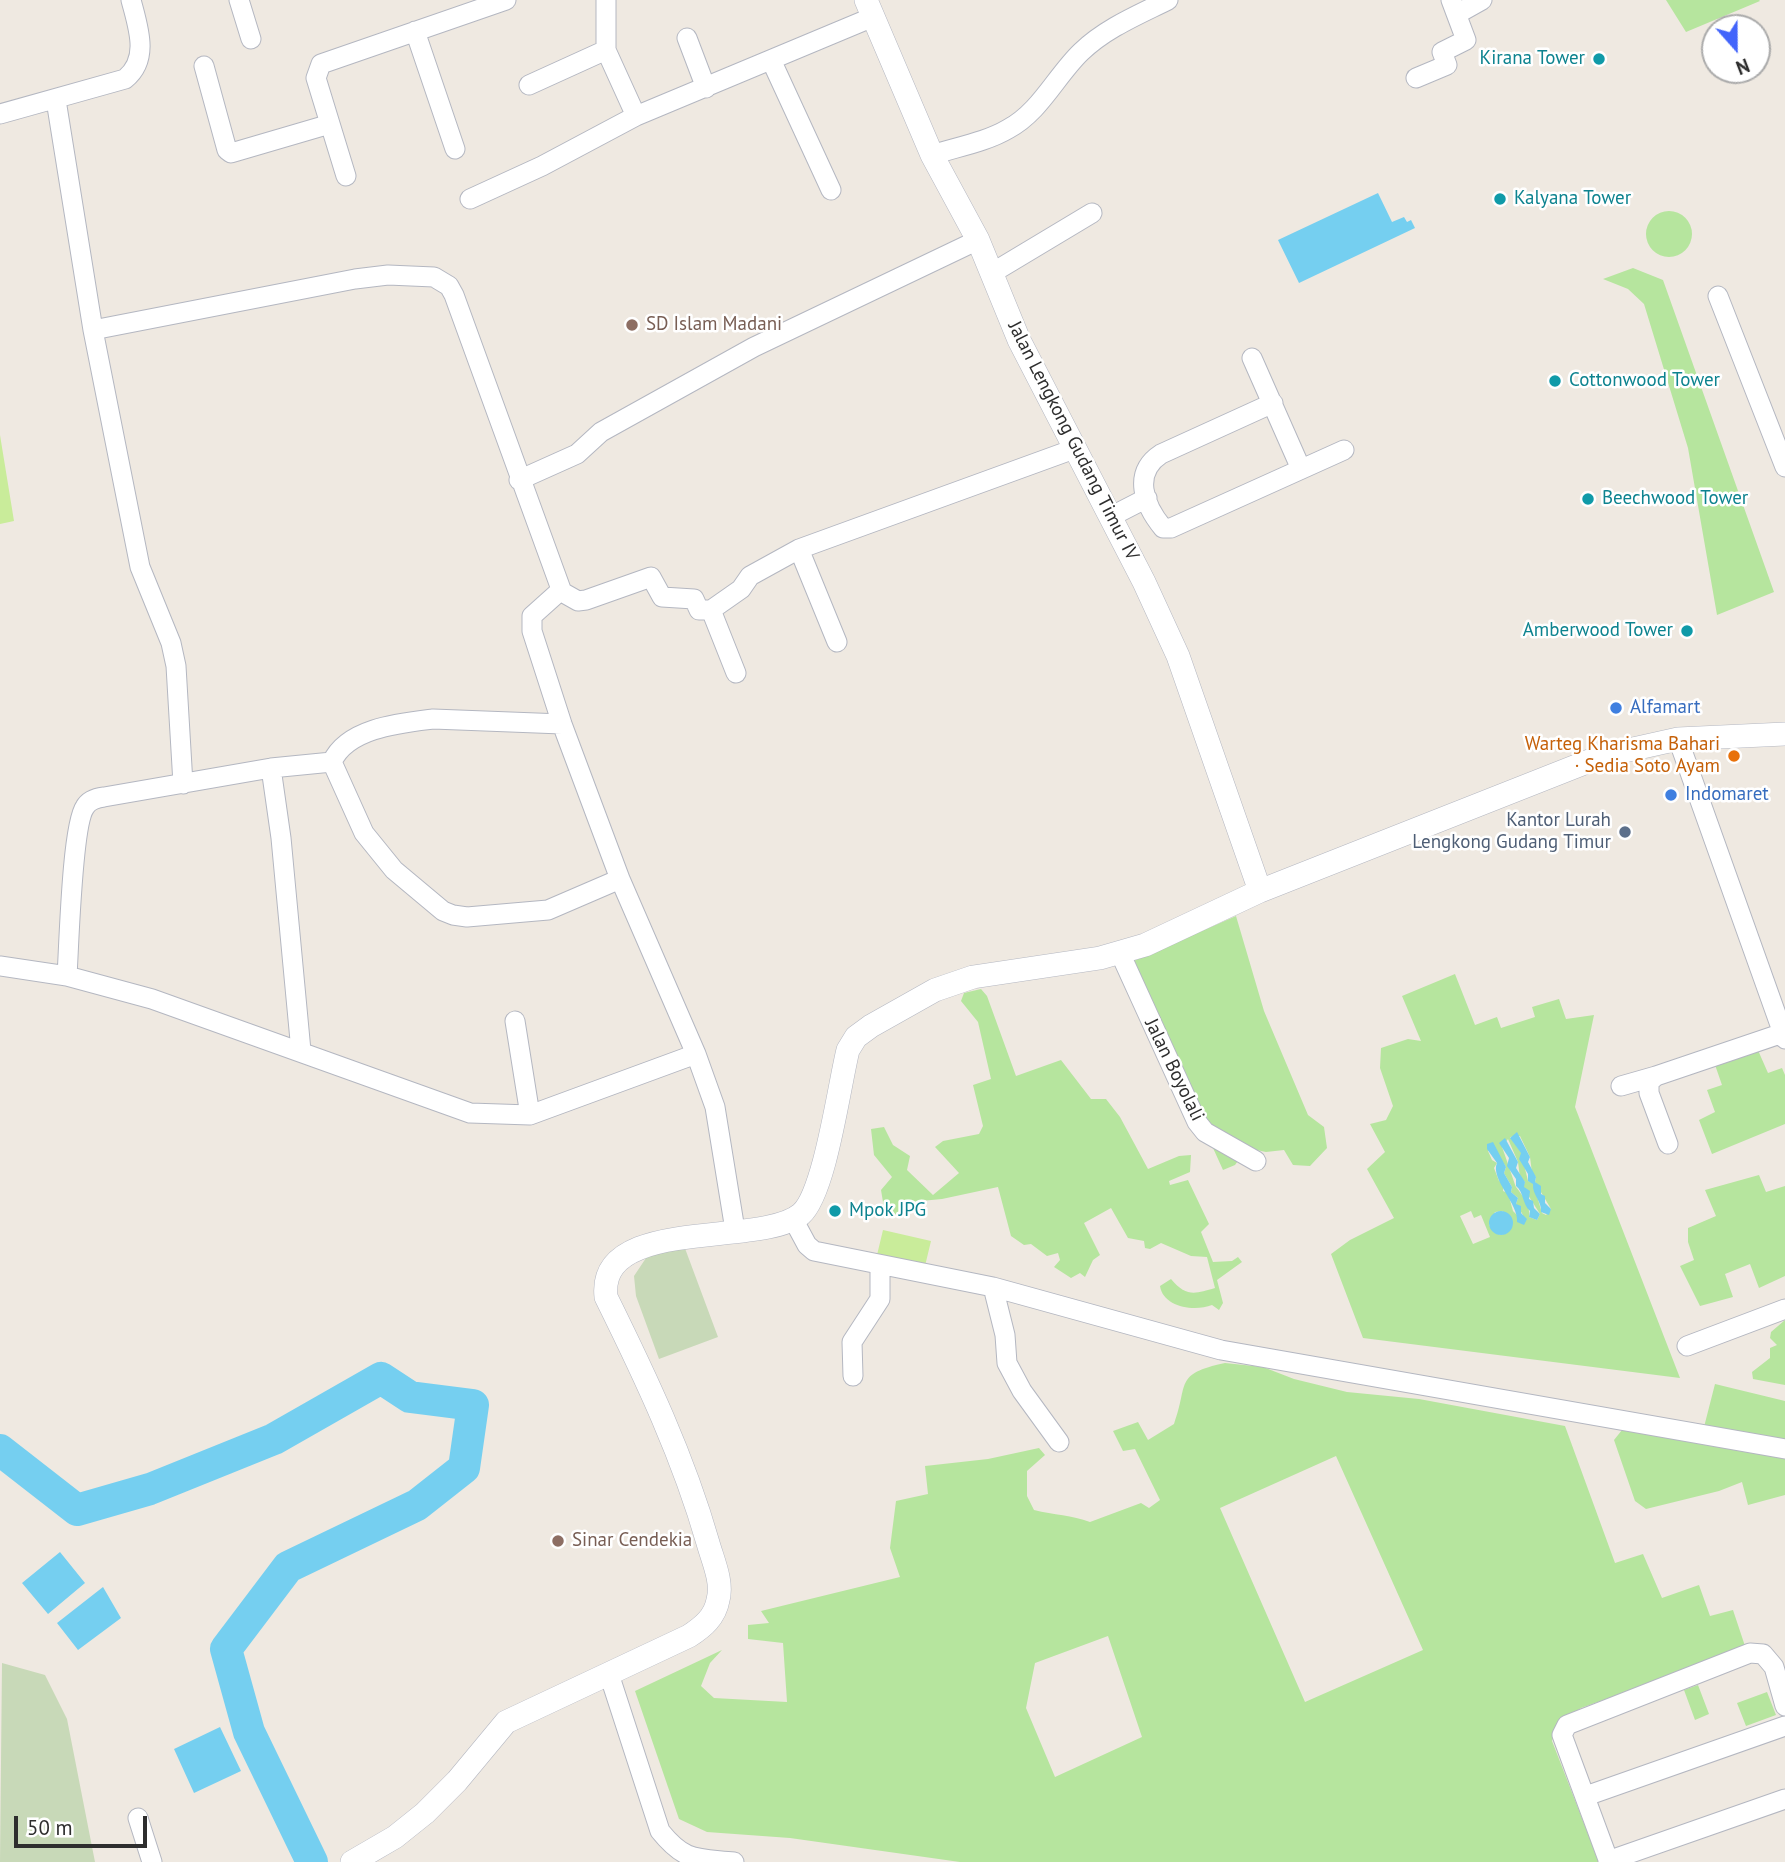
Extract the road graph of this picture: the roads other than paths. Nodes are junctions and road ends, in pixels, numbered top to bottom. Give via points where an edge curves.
1 (131, 0) edge
2 (239, 0) edge
3 (504, 0) edge
4 (606, 0) edge
5 (1168, 0) edge
6 (1482, 0) edge
7 (1454, 7) edge
8 (870, 8) edge
9 (415, 31) junction
10 (687, 38) dead end
11 (251, 39) dead end
12 (606, 50) junction
13 (772, 62) junction
14 (204, 66) dead end
15 (1413, 72) dead end
16 (529, 85) dead end
17 (706, 88) junction
18 (56, 100) junction
19 (0, 114) edge
20 (636, 116) junction
21 (330, 124) junction
22 (455, 149) dead end
23 (932, 155) junction
24 (346, 176) dead end
25 (831, 190) dead end
26 (470, 199) dead end
27 (1092, 213) dead end
28 (978, 240) junction
29 (992, 273) junction
30 (1718, 296) dead end
31 (93, 330) junction
32 (1252, 358) dead end
33 (1273, 403) junction
34 (1074, 449) junction
35 (1345, 450) dead end
36 (1785, 467) edge
37 (1301, 469) junction
38 (519, 480) junction
39 (1147, 498) junction
40 (1110, 517) junction
41 (799, 549) junction
42 (561, 590) junction
43 (711, 610) junction
44 (837, 642) dead end
45 (736, 673) dead end
46 (562, 724) junction
47 (1785, 734) edge
48 (1678, 739) junction
49 (332, 762) junction
50 (271, 768) junction
51 (183, 784) junction
52 (620, 878) junction
53 (1260, 891) junction
54 (1120, 953) junction
55 (0, 966) edge
56 (67, 976) junction
57 (514, 1021) dead end
58 (1784, 1036) edge
59 (301, 1051) junction
60 (696, 1054) junction
61 (1656, 1076) junction
62 (1621, 1086) dead end
63 (530, 1115) junction
64 (1668, 1144) dead end
65 (1255, 1161) dead end
66 (793, 1219) junction
67 (736, 1230) junction
68 (880, 1265) junction
69 (993, 1287) junction
70 (1785, 1308) edge
71 (1687, 1346) dead end
72 (852, 1376) dead end
73 (1059, 1442) dead end
74 (1785, 1449) edge
75 (609, 1674) junction
76 (1785, 1706) edge
77 (1785, 1726) edge
78 (1586, 1797) junction
79 (1785, 1799) edge
80 (138, 1818) dead end
81 (1608, 1861) edge
82 (152, 1862) edge
83 (352, 1862) edge
84 (734, 1862) edge

1 - 18 street via 141,43 136,69 125,79
2 - 11 street
3 - 9 street
4 - 12 street
5 - 23 street via 1104,32 1020,121 995,135
6 - 7 street
7 - 15 street via 1466,40 1442,52 1447,65
8 - 13 street
8 - 23 street, Jalan Lengkong Gudang Timur IV
9 - 21 street via 321,64 316,78
9 - 22 street
10 - 17 street
12 - 16 street
12 - 20 street
13 - 17 street
13 - 25 street
14 - 21 street via 232,153
17 - 20 street
18 - 19 street
18 - 31 street
20 - 26 street
21 - 24 street
23 - 28 street, Jalan Lengkong Gudang Timur IV
27 - 29 street
28 - 29 street, Jalan Lengkong Gudang Timur IV
28 - 38 street via 754,346 601,432 577,454
29 - 34 street, Jalan Lengkong Gudang Timur IV via 1019,340
30 - 36 street
31 - 38 street via 355,279 435,277 454,295
31 - 51 street via 140,567 176,666
32 - 33 street
33 - 37 street
33 - 39 street via 1150,461 1143,474
34 - 40 street, Jalan Lengkong Gudang Timur IV
34 - 41 street
35 - 37 street
37 - 39 street via 1171,528 1163,528
38 - 42 street
39 - 40 street
40 - 53 street, Jalan Lengkong Gudang Timur IV via 1178,656
41 - 43 street via 750,576 741,589
41 - 44 street
42 - 43 street via 578,601 586,600 651,577 662,597 688,597 699,610
42 - 46 street via 538,609 531,622
43 - 45 street
46 - 49 street via 413,721 351,740
46 - 52 street
47 - 48 street
48 - 53 street via 1587,762
48 - 58 street
49 - 50 street
49 - 52 street via 364,833 394,870 443,911 467,917 548,910
50 - 51 street
50 - 59 street
51 - 56 street via 93,799 84,807 75,853
52 - 60 street
53 - 54 street via 1204,920
54 - 65 street, Jalan Boyolali via 1197,1122 1205,1132
54 - 66 street via 973,976 935,990 856,1037 848,1050 817,1190
55 - 56 street
56 - 59 street via 152,999
57 - 63 street
58 - 61 street
59 - 63 street via 470,1113
60 - 63 street
60 - 67 street via 715,1107
61 - 62 street
61 - 64 street via 1649,1082 1649,1093
66 - 67 street
66 - 68 street via 814,1251
67 - 75 street via 641,1248 621,1259 605,1283 606,1297 655,1395 689,1478 719,1598 704,1627
68 - 69 street
68 - 72 street via 880,1299 852,1342
69 - 73 street via 1007,1363
69 - 74 street via 1221,1350
70 - 71 street
75 - 83 street via 506,1722 425,1813
75 - 84 street via 660,1831 677,1852
76 - 78 street via 1774,1667 1763,1654 1750,1653 1572,1721 1562,1735
77 - 78 street
78 - 81 street
79 - 81 street
80 - 82 street

